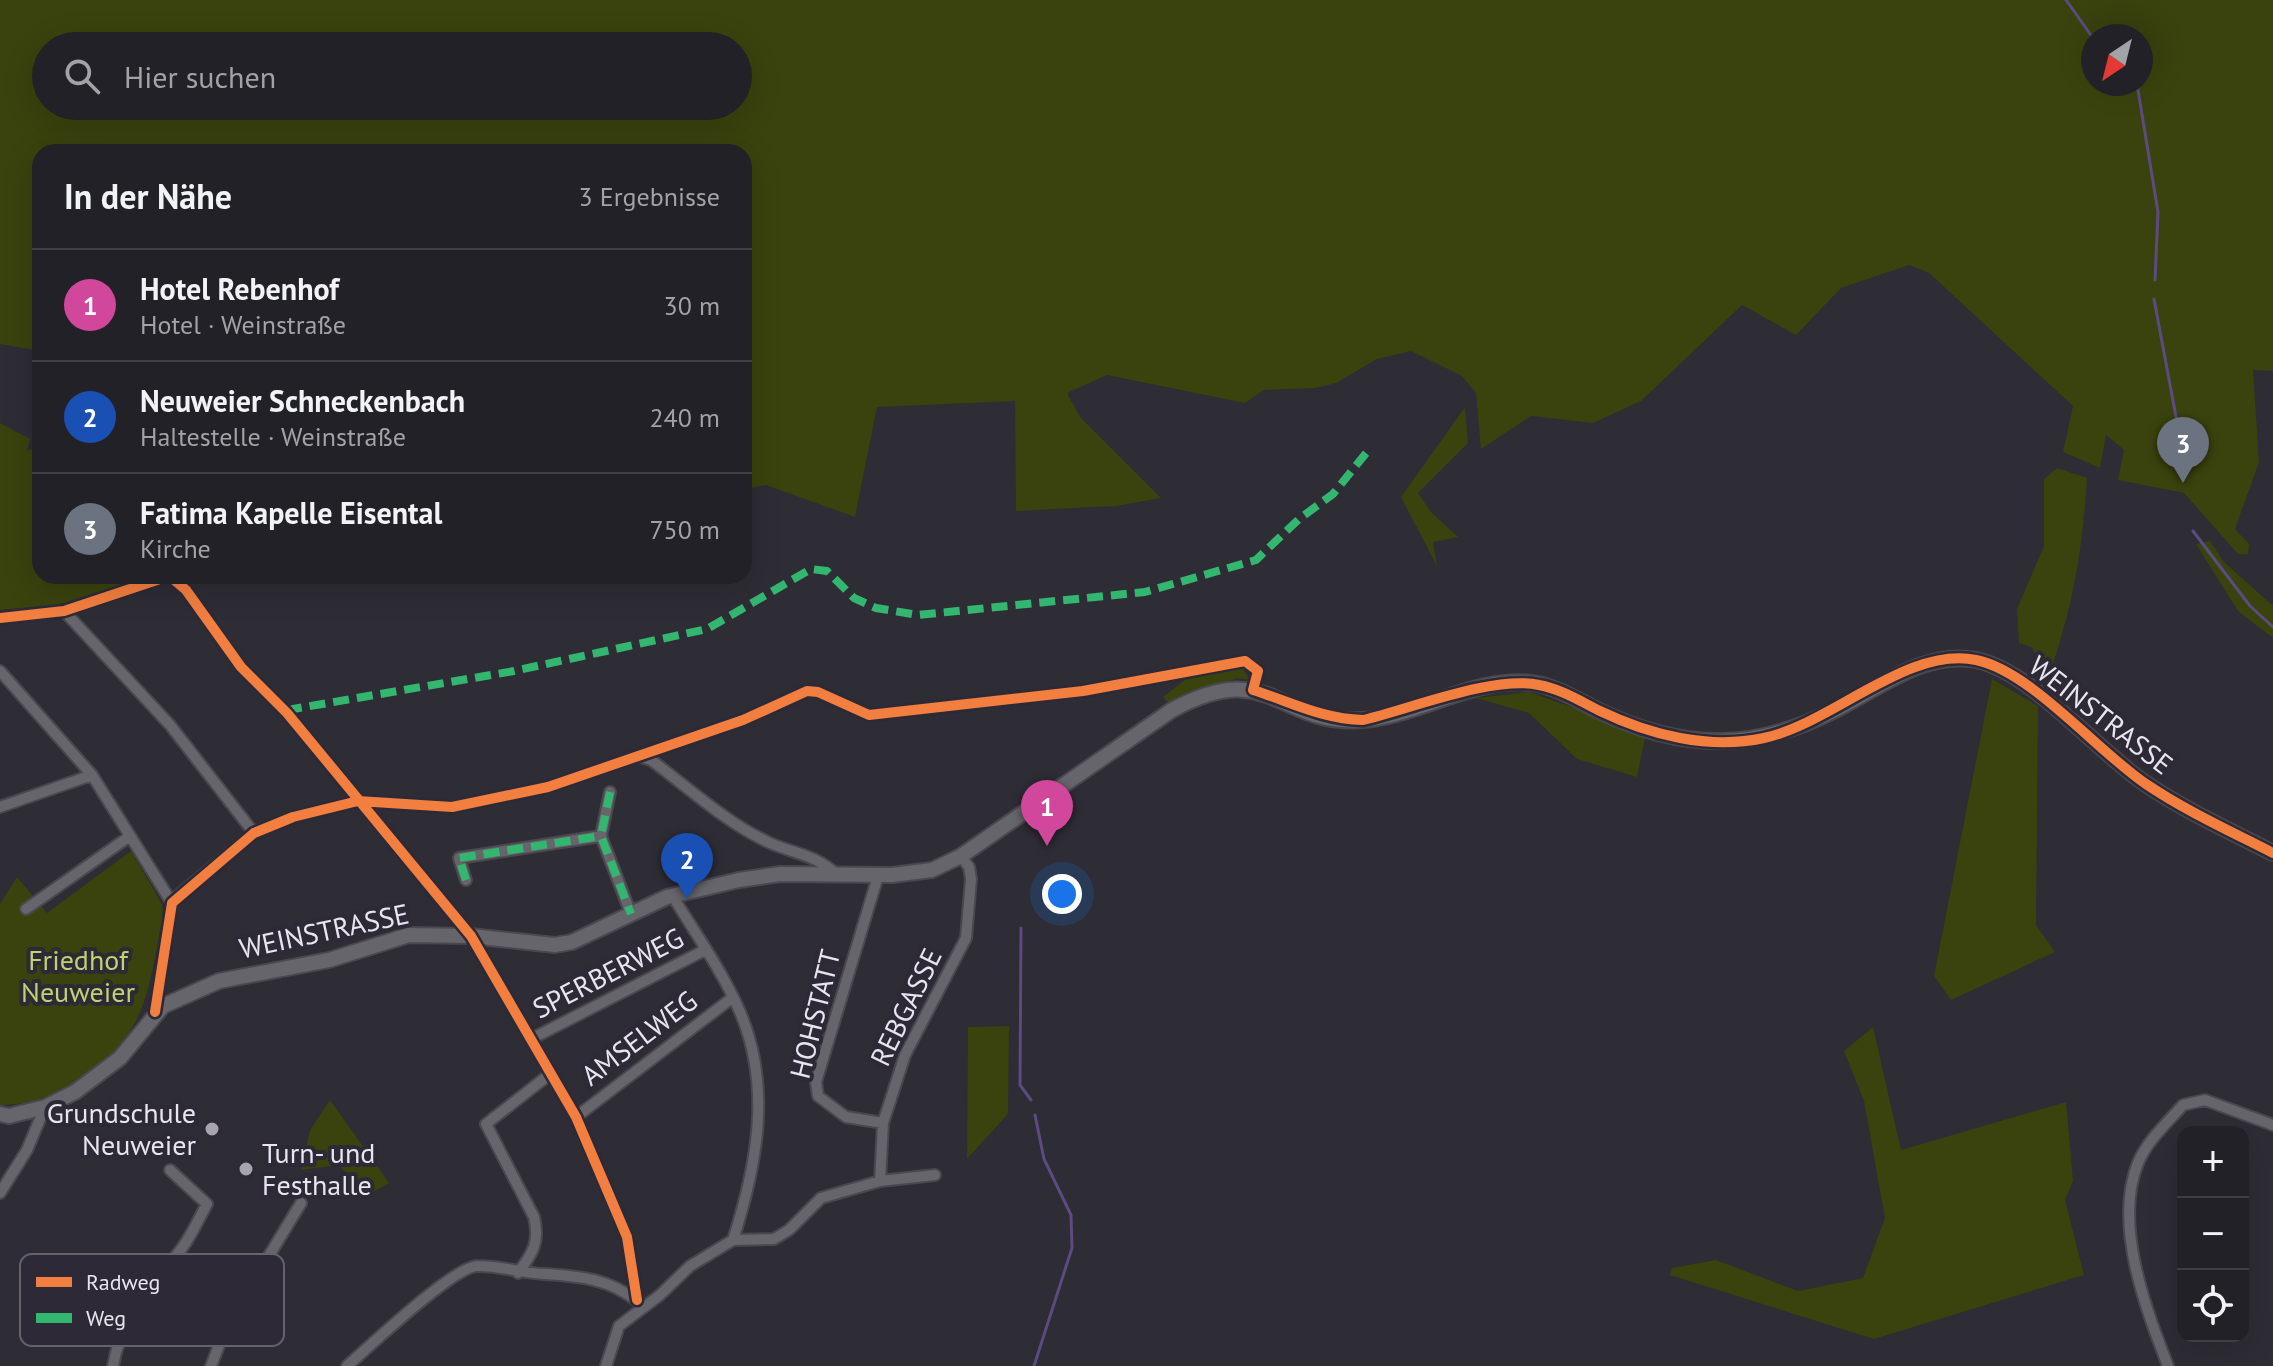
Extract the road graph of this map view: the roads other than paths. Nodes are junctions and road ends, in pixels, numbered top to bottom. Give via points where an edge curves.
1 (145, 584) edge
2 (179, 584) edge
3 (64, 611) junction
4 (1, 620) edge
5 (0, 671) edge
6 (92, 775) junction
7 (610, 792) dead end
8 (358, 801) junction
9 (0, 807) edge
10 (254, 833) junction
11 (130, 836) junction
12 (601, 836) junction
13 (2273, 853) edge
14 (961, 856) junction
15 (837, 875) junction
16 (878, 876) junction
17 (466, 880) dead end
18 (672, 895) junction
19 (172, 903) junction
20 (26, 909) dead end
21 (631, 914) junction
22 (471, 936) junction
23 (705, 950) junction
24 (732, 998) junction
25 (155, 1012) junction
26 (533, 1038) junction
27 (550, 1074) junction
28 (45, 1107) junction
29 (0, 1114) edge
30 (576, 1117) junction
31 (883, 1123) junction
32 (2273, 1125) edge
33 (170, 1170) dead end
34 (935, 1175) dead end
35 (880, 1181) junction
36 (0, 1193) edge
37 (301, 1203) dead end
38 (733, 1240) junction
39 (177, 1254) edge
40 (270, 1254) edge
41 (518, 1273) junction
42 (639, 1304) junction
43 (116, 1346) edge
44 (219, 1346) edge
45 (113, 1366) edge
46 (211, 1366) edge
47 (347, 1366) edge
48 (606, 1366) edge
49 (2168, 1366) edge

1 - 3 street
2 - 8 street via 241,667 287,713
3 - 4 street
3 - 10 street via 170,725
5 - 6 street
6 - 9 street
6 - 11 street
7 - 12 street
8 - 10 street
8 - 15 street via 452,807 548,787 639,756 714,809 769,842 822,860
8 - 22 street
10 - 19 street
11 - 19 street
11 - 20 street
12 - 17 street via 459,858
12 - 21 street
13 - 14 main road, WEINSTRASSE via 2147,785 2000,667 1953,658 1906,671 1805,724 1764,738 1721,741 1641,728 1538,684 1497,685 1363,720 1321,716 1253,690 1216,690 1172,710
14 - 16 main road, WEINSTRASSE via 932,870
14 - 31 street, REBGASSE via 971,879 966,938 905,1055
15 - 16 main road, WEINSTRASSE
15 - 18 main road, WEINSTRASSE via 780,874
16 - 31 street, HOHSTATT via 816,1082 818,1096 846,1117
18 - 21 main road, WEINSTRASSE
18 - 23 street
19 - 25 street
21 - 22 main road, WEINSTRASSE via 555,945
22 - 25 main road, WEINSTRASSE via 409,935 329,960 219,981
22 - 26 street
23 - 24 street
23 - 26 street, SPERBERWEG
24 - 30 street, AMSELWEG
24 - 38 street via 755,1056 759,1118 752,1179
25 - 28 main road, WEINSTRASSE via 133,1045 102,1074
26 - 27 street
27 - 30 street
27 - 41 street via 486,1124 538,1234 534,1251
28 - 29 main road, WEINSTRASSE
28 - 36 street
30 - 42 street via 627,1237
31 - 35 street, REBGASSE
32 - 49 street via 2205,1100 2183,1105 2138,1164 2131,1192 2133,1252 2145,1307
33 - 39 street via 207,1204
34 - 35 street
35 - 38 street via 821,1198 774,1239
37 - 40 street
38 - 42 street via 710,1251 660,1295
41 - 42 street via 584,1276 613,1286
41 - 47 street via 475,1265 453,1276
42 - 48 street via 619,1326
43 - 45 street
44 - 46 street

